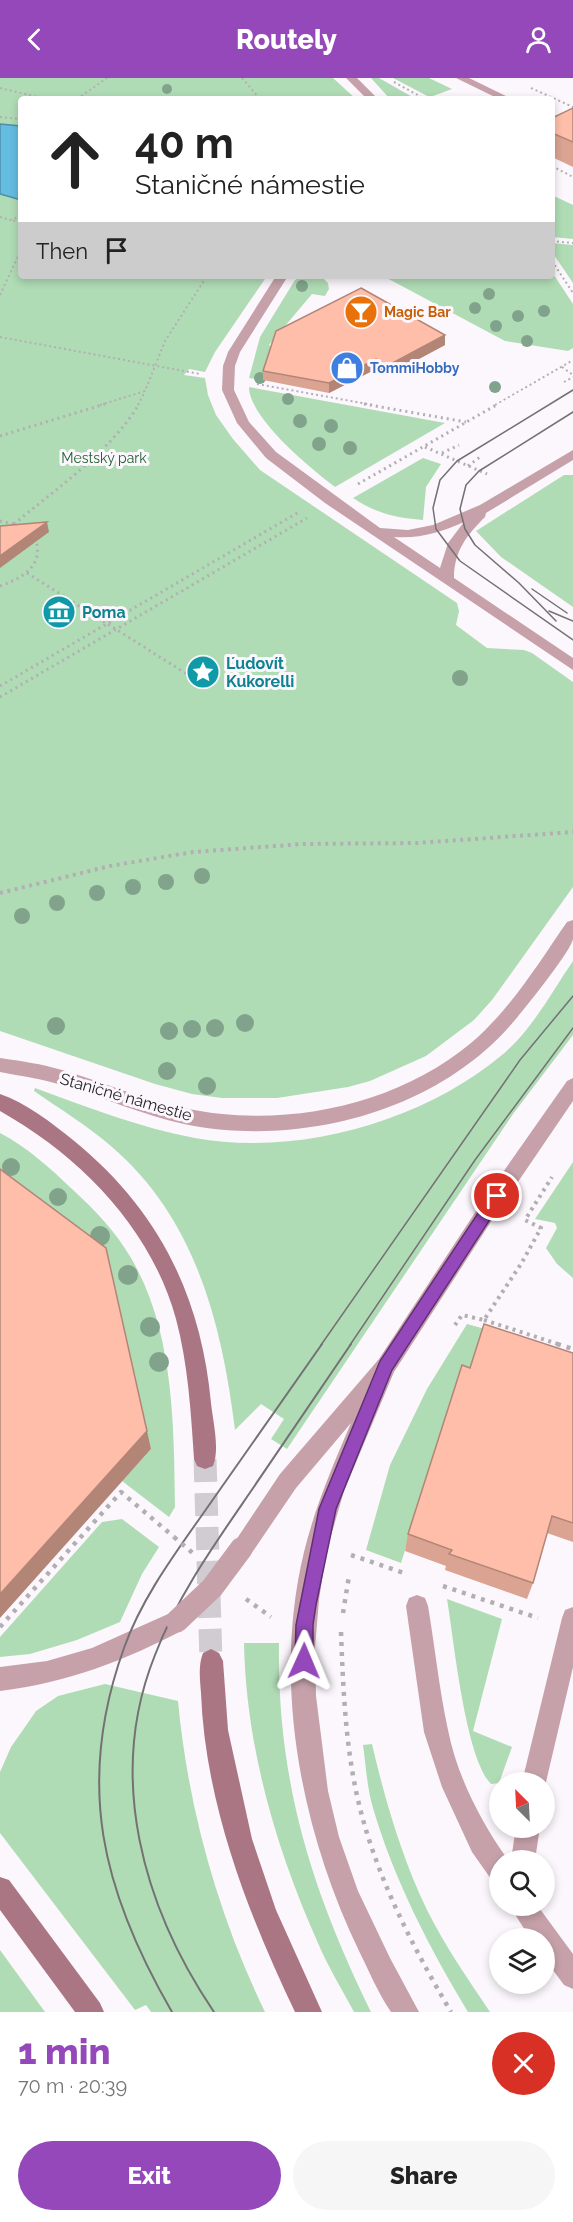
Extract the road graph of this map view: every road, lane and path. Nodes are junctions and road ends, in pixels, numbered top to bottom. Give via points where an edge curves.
1 (107, 78) edge
2 (242, 78) edge
3 (351, 78) edge
4 (387, 78) edge
5 (461, 78) edge
6 (0, 88) edge
7 (530, 88) dead end
8 (33, 96) edge
9 (81, 96) edge
10 (257, 96) edge
11 (370, 96) edge
12 (419, 96) edge
13 (500, 96) edge
14 (548, 96) edge
15 (555, 99) edge
16 (573, 107) edge
17 (0, 117) edge
18 (18, 119) edge
19 (555, 168) edge
20 (573, 177) edge
21 (18, 217) edge
22 (0, 218) edge
23 (10, 220) junction
24 (18, 221) edge
25 (555, 241) edge
26 (573, 243) edge
27 (18, 256) edge
28 (555, 266) edge
29 (205, 279) edge
30 (280, 279) edge
31 (573, 293) edge
32 (0, 295) edge
33 (0, 337) edge
34 (573, 360) edge
35 (153, 365) junction
36 (561, 367) junction
37 (573, 376) edge
38 (227, 380) junction
39 (564, 382) dead end
40 (145, 391) junction
41 (467, 422) junction
42 (0, 436) edge
43 (459, 445) dead end
44 (424, 446) junction
45 (442, 454) junction
46 (573, 454) edge
47 (480, 457) dead end
48 (573, 463) edge
49 (556, 464) junction
50 (468, 466) junction
51 (496, 478) dead end
52 (330, 500) junction
53 (485, 508) junction
54 (0, 521) edge
55 (14, 524) junction
56 (20, 527) edge
57 (376, 531) junction
58 (32, 535) edge
59 (27, 573) junction
60 (447, 579) junction
61 (0, 586) edge
62 (108, 623) junction
63 (117, 629) junction
64 (573, 665) edge
65 (193, 678) dead end
66 (0, 686) edge
67 (0, 697) edge
68 (573, 832) edge
69 (0, 893) edge
70 (573, 927) edge
71 (0, 1065) edge
72 (573, 1086) edge
73 (0, 1102) edge
74 (555, 1172) dead end
75 (484, 1320) junction
76 (451, 1331) dead end
77 (573, 1349) edge
78 (386, 1366) junction
79 (205, 1459) tunnel mouth
80 (174, 1537) dead end
81 (354, 1545) dead end
82 (351, 1555) junction
83 (418, 1578) dead end
84 (439, 1585) dead end
85 (417, 1606) dead end
86 (343, 1618) dead end
87 (571, 1623) edge
88 (0, 1627) edge
89 (341, 1629) dead end
90 (211, 1661) tunnel mouth
91 (0, 1679) edge
92 (536, 1772) edge
93 (489, 1854) edge
94 (0, 1889) edge
95 (530, 1916) edge
96 (573, 1976) edge
97 (91, 2012) edge
98 (309, 2012) edge
99 (406, 2012) edge
100 (452, 2012) edge

1 - 9 path
2 - 10 path
3 - 11 street
4 - 12 path
5 - 13 street
6 - 8 path
7 - 14 path
15 - 16 path
17 - 18 path
19 - 20 path
21 - 23 path
22 - 23 path
23 - 24 path
25 - 26 path
27 - 32 path
28 - 31 path
29 - 35 path
30 - 38 street via 234,352
33 - 35 path
34 - 36 path
35 - 38 path
35 - 40 path
36 - 37 path
36 - 41 path
37 - 39 path
38 - 41 path
38 - 52 street via 235,409 257,440
40 - 42 path
40 - 55 path via 123,426
41 - 44 path
43 - 45 path
44 - 45 path
44 - 52 path
45 - 50 path
46 - 49 street
47 - 50 path
48 - 49 street
49 - 53 street
50 - 51 path
52 - 57 street
52 - 62 path via 312,505
52 - 63 path via 320,510
53 - 57 street via 423,533
53 - 60 street via 450,550
54 - 55 path
55 - 56 path
57 - 60 street
58 - 59 path via 40,551 37,562
59 - 61 path
59 - 62 path
60 - 64 street
62 - 63 path
62 - 66 path
63 - 65 path
63 - 67 path
68 - 69 path via 193,852 110,866
70 - 71 street, Staničné námestie via 525,993 477,1048 404,1092 336,1114 261,1122 186,1117 45,1073
72 - 78 street
73 - 79 street via 40,1126 100,1176 154,1243 179,1297 192,1343
74 - 75 path via 525,1220 541,1228 530,1251
75 - 76 path via 462,1315
75 - 77 path
78 - 91 street, bridge via 288,1481 198,1604 177,1621 86,1663
78 - 99 street via 327,1509 304,1625 304,1678 312,1768 341,1881
80 - 88 path via 121,1492
81 - 82 path
82 - 83 path
82 - 86 path
84 - 87 path
85 - 93 street via 436,1732 454,1787
87 - 92 street
89 - 100 path via 344,1704 360,1809 403,1920
90 - 98 street via 215,1728 238,1837 262,1907
94 - 97 street
95 - 96 street

